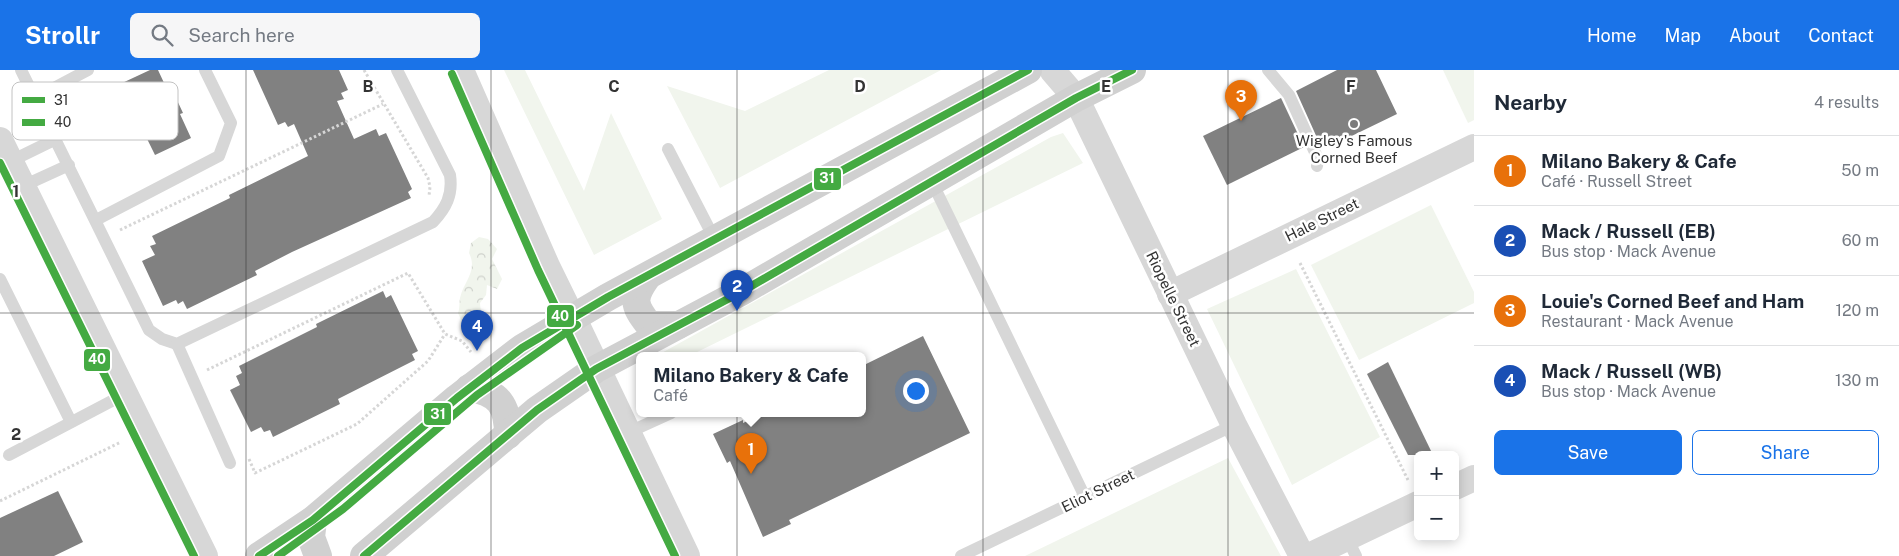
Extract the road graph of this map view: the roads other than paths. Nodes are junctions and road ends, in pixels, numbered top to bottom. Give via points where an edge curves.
1 (21, 70) edge
2 (88, 70) edge
3 (205, 70) edge
4 (397, 70) edge
5 (461, 70) edge
6 (1028, 70) edge
7 (1052, 70) edge
8 (1132, 70) edge
9 (1268, 70) edge
10 (27, 82) edge
11 (66, 82) edge
12 (1076, 98) junction
13 (51, 140) edge
14 (56, 140) edge
15 (1474, 147) edge
16 (668, 149) dead end
17 (5, 150) edge
18 (68, 165) junction
19 (1317, 166) dead end
20 (932, 182) junction
21 (23, 186) junction
22 (96, 220) junction
23 (715, 240) junction
24 (647, 276) junction
25 (0, 279) edge
26 (1170, 294) junction
27 (572, 317) junction
28 (678, 325) junction
29 (177, 344) junction
30 (596, 369) junction
31 (469, 388) junction
32 (125, 394) junction
33 (662, 417) edge
34 (70, 422) junction
35 (1234, 425) junction
36 (627, 433) junction
37 (508, 435) junction
38 (9, 455) dead end
39 (230, 463) dead end
40 (1474, 478) edge
41 (1459, 485) edge
42 (1085, 497) junction
43 (1414, 507) edge
44 (313, 520) junction
45 (1352, 547) edge
46 (205, 556) edge
47 (259, 556) edge
48 (318, 556) edge
49 (364, 556) edge
50 (686, 556) edge
51 (961, 556) edge
52 (1302, 556) edge
53 (1309, 556) edge

1 - 10 lane
2 - 11 lane
3 - 22 lane via 231,123 219,156
4 - 29 lane via 450,175 452,188 443,212 433,222
5 - 27 street
6 - 23 main road
7 - 12 street, Riopelle Street
8 - 12 main road
9 - 19 lane via 1289,95 1318,159
12 - 20 main road
12 - 26 street, Riopelle Street
13 - 17 lane
14 - 18 lane
15 - 26 street, Hale Street
16 - 23 lane
17 - 21 street
18 - 21 lane
18 - 22 lane
20 - 28 main road
20 - 42 lane
21 - 32 street
22 - 29 lane via 149,330
23 - 24 main road
24 - 27 main road
24 - 28 main road via 636,292 637,310 649,325
25 - 34 lane
26 - 35 street, Riopelle Street
27 - 30 street
27 - 31 main road via 522,348
28 - 30 main road
29 - 39 lane
30 - 36 street
30 - 37 main road via 537,410
31 - 37 main road via 486,390 499,400 508,418
31 - 44 main road
32 - 34 lane
32 - 46 street
33 - 36 lane
34 - 38 lane
35 - 42 lane, Eliot Street
35 - 52 street, Riopelle Street
36 - 50 street
37 - 49 main road
40 - 41 street
42 - 51 lane, Eliot Street
43 - 45 street
44 - 47 main road
44 - 48 main road via 311,537
45 - 53 street

